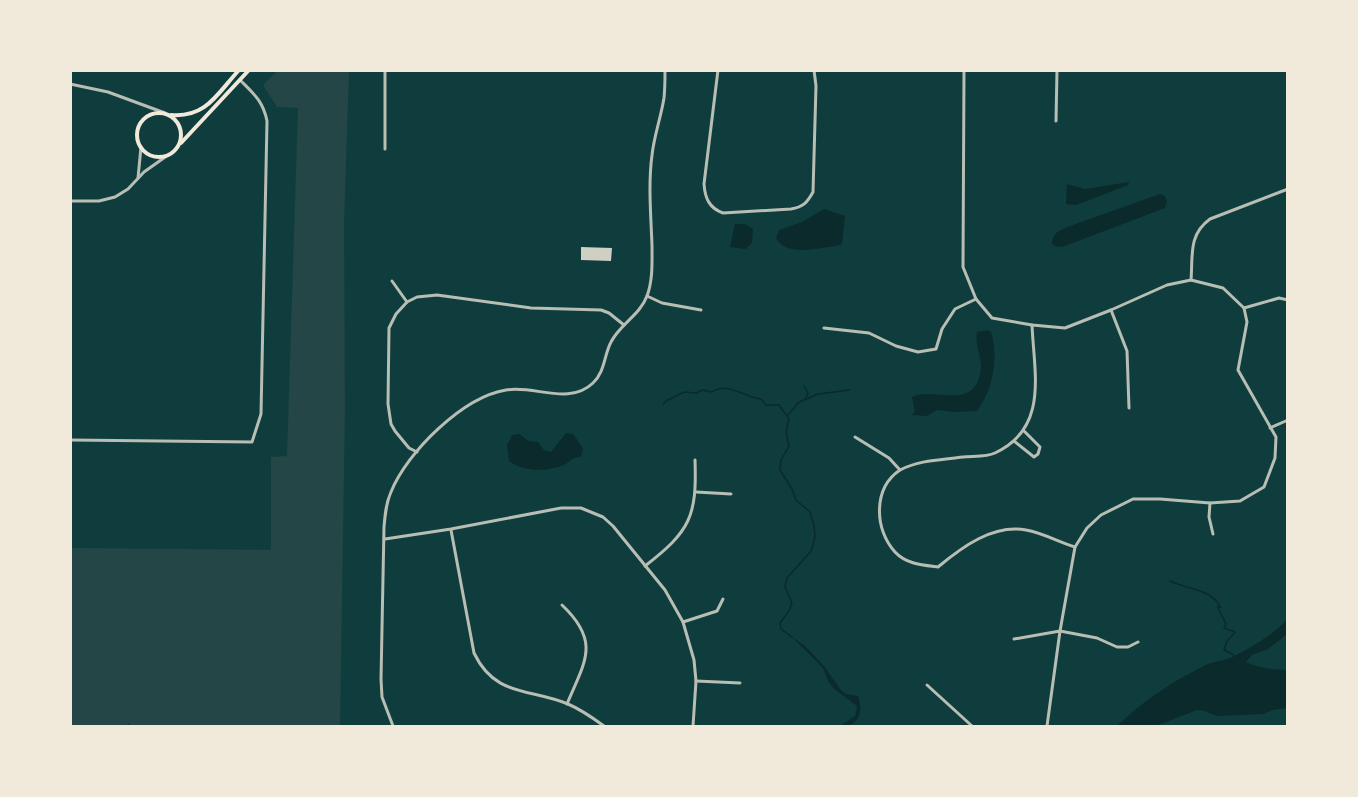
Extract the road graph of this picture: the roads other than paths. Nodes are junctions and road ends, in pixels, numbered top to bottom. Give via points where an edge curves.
1 (239, 70) edge
2 (249, 70) edge
3 (386, 70) edge
4 (665, 70) edge
5 (718, 70) edge
6 (814, 70) edge
7 (964, 70) edge
8 (1057, 70) edge
9 (240, 80) junction
10 (70, 84) edge
11 (167, 114) junction
12 (1056, 121) dead end
13 (178, 146) junction
14 (141, 147) junction
15 (385, 149) dead end
16 (168, 155) junction
17 (138, 180) junction
18 (1287, 189) edge
19 (70, 201) edge
20 (1191, 280) junction
21 (392, 281) dead end
22 (647, 296) junction
23 (976, 299) junction
24 (1287, 300) edge
25 (407, 302) junction
26 (1244, 308) junction
27 (701, 310) dead end
28 (1111, 310) junction
29 (624, 325) junction
30 (1032, 325) junction
31 (824, 328) dead end
32 (1129, 408) dead end
33 (1287, 420) edge
34 (1270, 428) junction
35 (1024, 431) junction
36 (855, 437) dead end
37 (70, 440) edge
38 (1014, 441) junction
39 (417, 452) junction
40 (695, 460) dead end
41 (900, 470) junction
42 (696, 492) junction
43 (731, 494) dead end
44 (1210, 503) junction
45 (451, 530) junction
46 (1213, 534) dead end
47 (385, 539) junction
48 (1075, 547) junction
49 (645, 566) junction
50 (723, 599) dead end
51 (562, 605) dead end
52 (683, 622) junction
53 (1060, 631) junction
54 (1014, 639) dead end
55 (1138, 642) dead end
56 (696, 681) junction
57 (740, 683) dead end
58 (927, 685) dead end
59 (567, 704) junction
60 (393, 726) edge
61 (604, 726) edge
62 (693, 726) edge
63 (972, 726) edge
64 (1047, 726) edge

1 - 11 main road via 197,113
2 - 9 main road
3 - 15 street
4 - 22 street via 664,98 652,155 652,261
5 - 6 street via 704,193 714,208 723,213 791,209 808,201 813,192
7 - 23 street via 963,267
8 - 12 street
9 - 13 main road
9 - 37 street via 260,101 267,122 261,414 252,442
10 - 11 street via 108,92
11 - 13 main road via 181,130
11 - 14 main road via 149,115 140,124 137,133
13 - 16 main road
14 - 16 main road via 153,156
14 - 17 street
16 - 17 street
17 - 19 street via 115,197
18 - 20 street via 1200,226 1194,236
20 - 26 street via 1223,288
20 - 28 street via 1167,285
21 - 25 street
22 - 27 street via 662,303
22 - 29 street
23 - 30 street via 992,318
23 - 31 street via 955,309 942,329 936,349 918,352 869,333
24 - 26 street via 1279,298
25 - 29 street via 437,295 531,308 601,310
25 - 39 street via 389,328 388,404 395,431
26 - 34 street via 1247,322 1238,370
28 - 30 street via 1065,328
28 - 32 street via 1127,351
29 - 39 street via 613,339 597,379 586,389 562,395 520,389 491,394 455,413
30 - 35 street via 1036,403
33 - 34 street
34 - 44 street via 1276,437 1275,458 1264,487 1240,501
35 - 38 street
35 - 38 street via 1040,447 1038,454 1029,455
36 - 41 street via 889,458
38 - 41 street via 994,454 913,463
39 - 47 street via 390,492
40 - 42 street
41 - 48 street via 882,490 881,527 895,552 913,564 938,567 980,538 1007,528
42 - 43 street
42 - 49 street via 684,528 673,543
44 - 46 street
44 - 48 street via 1133,499 1101,515
45 - 47 street
45 - 49 street via 561,508 581,508 613,526
45 - 59 street via 474,653 481,668 508,687
47 - 60 street via 381,688
48 - 53 street
49 - 52 street
50 - 52 street via 717,610
51 - 59 street via 578,620 587,646
52 - 56 street
53 - 54 street
53 - 55 street via 1097,638 1121,648
53 - 64 street
56 - 57 street
56 - 62 street
58 - 63 street
59 - 61 street

